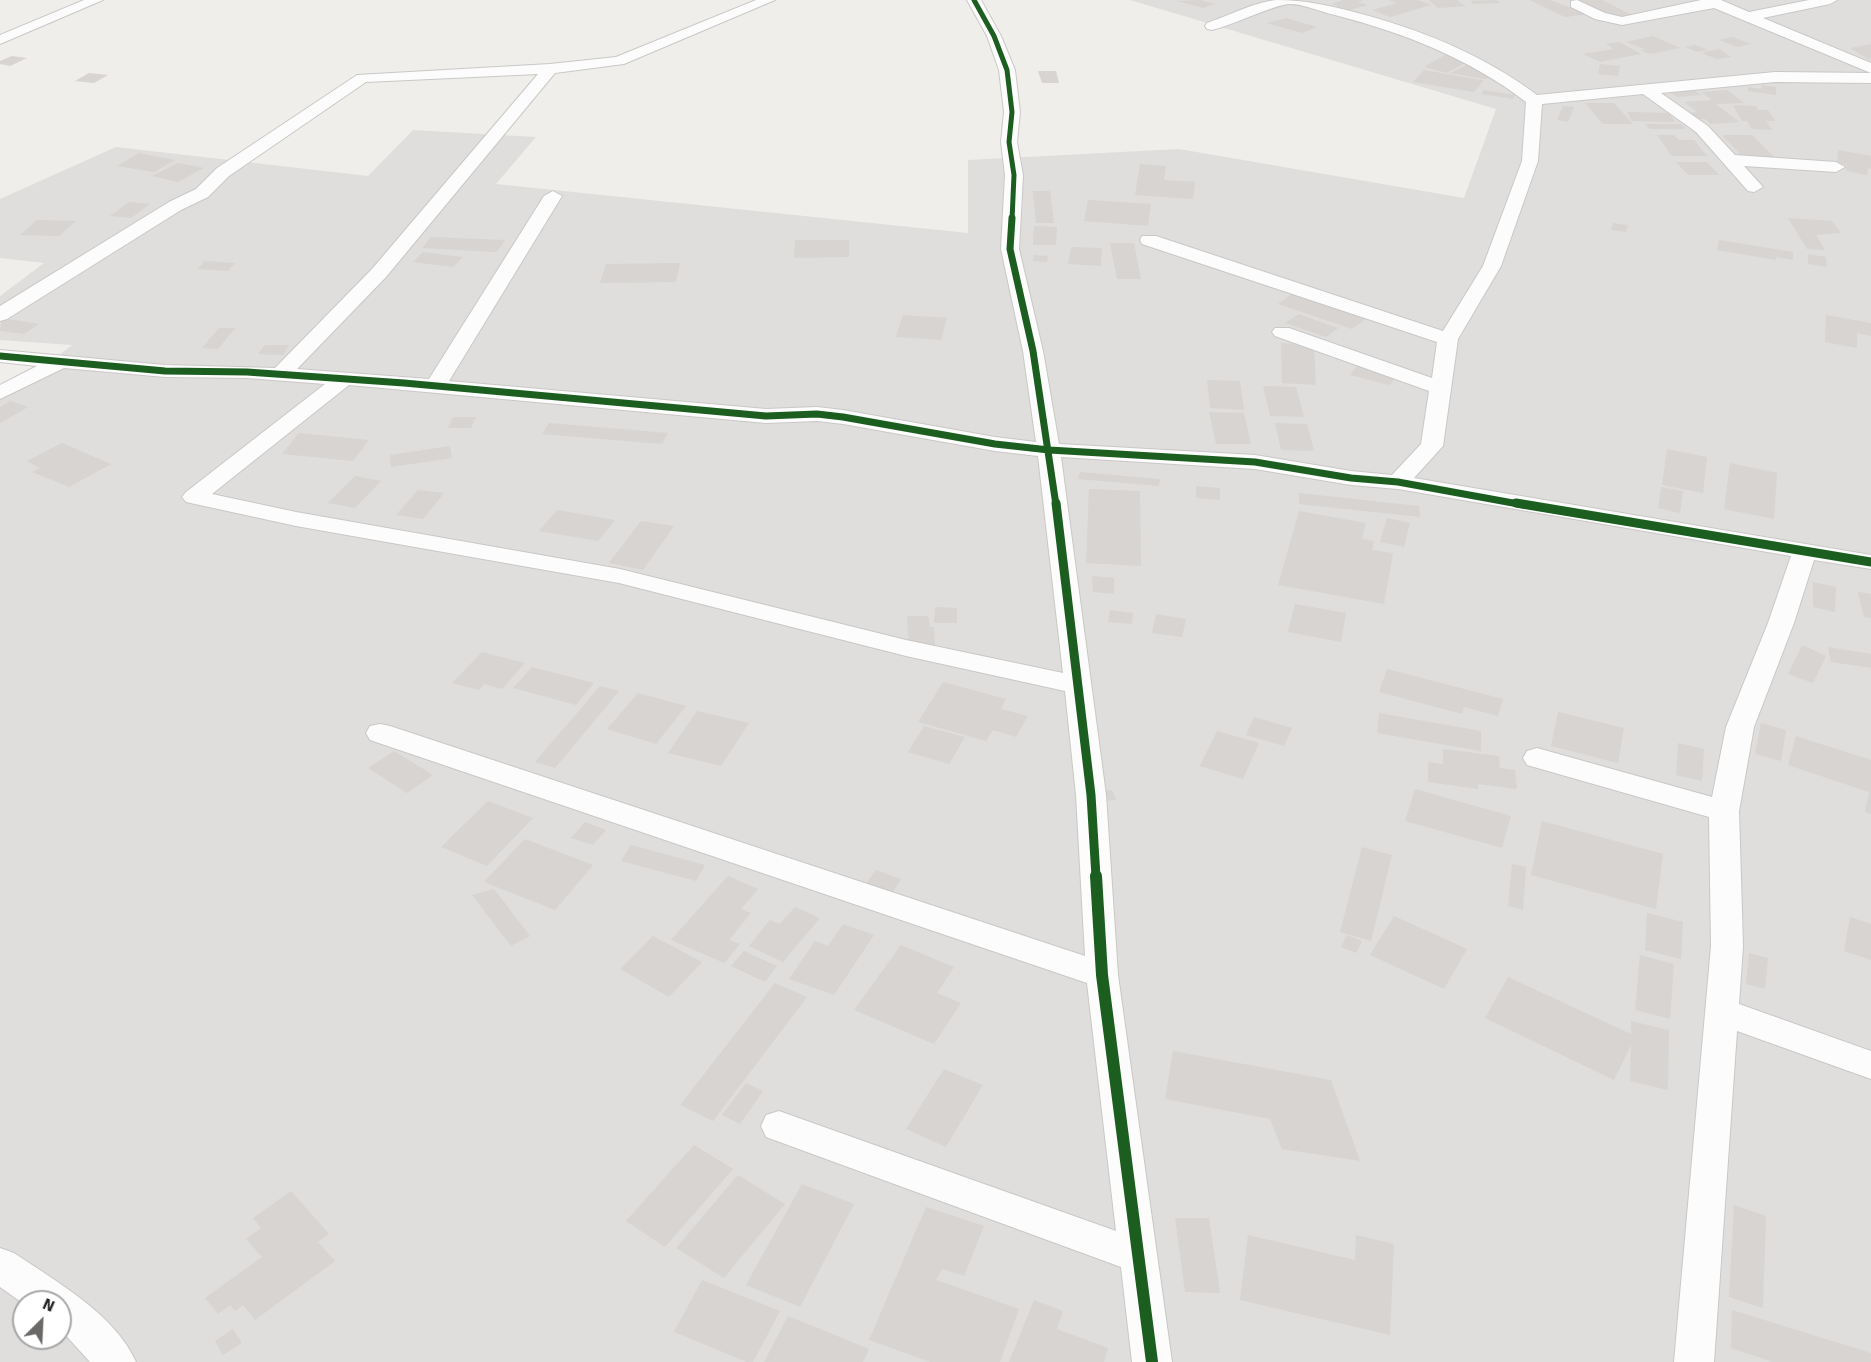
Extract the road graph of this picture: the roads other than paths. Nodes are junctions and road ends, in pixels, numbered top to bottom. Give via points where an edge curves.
1 (96, 0) edge
2 (768, 0) edge
3 (974, 0) edge
4 (1289, 0) edge
5 (1830, 0) edge
6 (1712, 1) edge
7 (1576, 4) dead end
8 (1751, 16) junction
9 (1212, 26) dead end
10 (0, 40) edge
11 (1871, 68) edge
12 (550, 69) junction
13 (1871, 78) edge
14 (1647, 90) junction
15 (1534, 100) junction
16 (1731, 160) junction
17 (1836, 167) dead end
18 (1754, 187) dead end
19 (553, 196) dead end
20 (1149, 240) dead end
21 (0, 315) edge
22 (1282, 332) dead end
23 (1448, 339) junction
24 (0, 356) edge
25 (60, 362) junction
26 (280, 375) junction
27 (344, 379) junction
28 (435, 386) junction
29 (1440, 388) junction
30 (0, 393) edge
31 (1049, 450) junction
32 (1398, 482) junction
33 (1805, 551) junction
34 (1871, 562) edge
35 (1077, 685) junction
36 (380, 733) dead end
37 (1538, 758) dead end
38 (1724, 811) junction
39 (1102, 975) junction
40 (1722, 1012) junction
41 (1871, 1065) edge
42 (779, 1126) dead end
43 (1137, 1256) junction
44 (0, 1264) edge
45 (36, 1290) edge
46 (72, 1315) edge
47 (116, 1362) edge
48 (1152, 1362) edge
49 (1694, 1362) edge

1 - 10 street
2 - 12 street via 619,61
3 - 31 street via 1007,70 1014,175 1010,249 1033,351
4 - 9 street
4 - 15 street via 1369,20 1442,46 1502,75
5 - 8 street
6 - 7 street via 1622,21
6 - 8 street
8 - 11 street
12 - 21 street via 362,78 223,172 202,193
12 - 26 street via 379,273
13 - 14 street via 1806,75
14 - 15 street
14 - 16 street via 1702,129
15 - 23 street via 1530,160 1492,266
16 - 17 street
16 - 18 street
19 - 28 street
20 - 23 street
22 - 29 street
23 - 29 street
24 - 25 street
25 - 26 street
25 - 30 street
26 - 27 street
27 - 28 street
27 - 35 street via 194,497 296,519 620,576 906,648
28 - 31 street via 766,416 818,414
29 - 32 street via 1432,446
31 - 32 street via 1220,458
31 - 35 street
32 - 33 street
33 - 34 street
33 - 38 street via 1740,727
35 - 39 street via 1091,795
36 - 39 street
37 - 38 street
38 - 40 street via 1727,946
39 - 43 street
40 - 41 street
40 - 49 street
42 - 43 street
43 - 48 street
44 - 45 street
46 - 47 street

